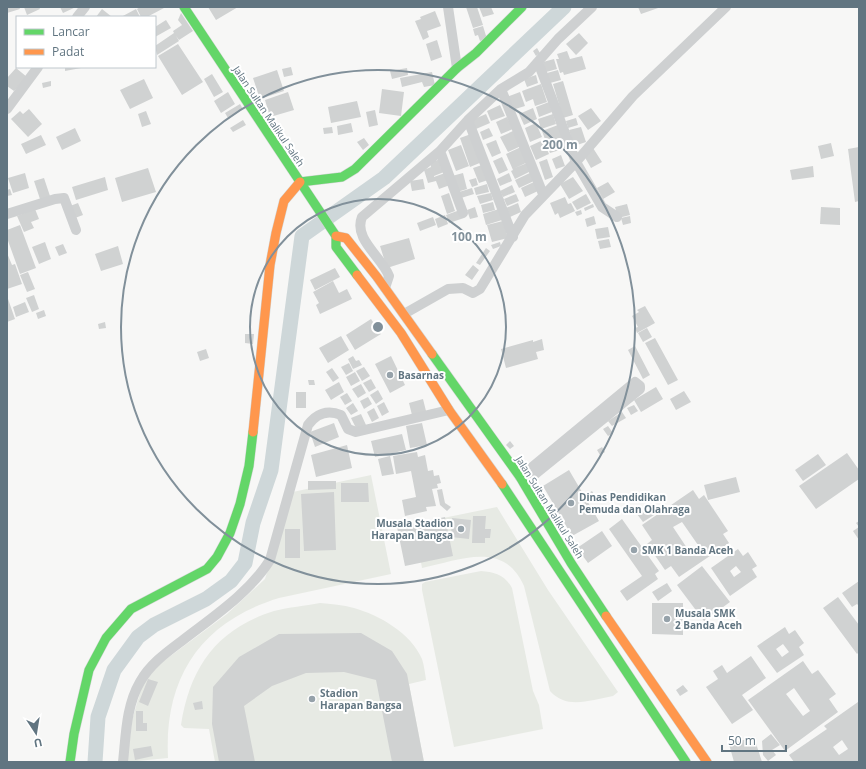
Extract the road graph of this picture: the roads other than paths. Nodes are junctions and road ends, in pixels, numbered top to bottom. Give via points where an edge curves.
1 (84, 7) edge
2 (184, 7) edge
3 (448, 7) edge
4 (522, 7) edge
5 (592, 7) edge
6 (726, 7) edge
7 (78, 16) edge
8 (538, 62) junction
9 (37, 68) edge
10 (457, 68) junction
11 (501, 89) junction
12 (9, 102) edge
13 (468, 120) junction
14 (440, 151) junction
15 (576, 162) junction
16 (300, 182) junction
17 (543, 194) junction
18 (463, 213) dead end
19 (7, 214) edge
20 (617, 217) dead end
21 (76, 230) dead end
22 (334, 234) junction
23 (513, 237) junction
24 (385, 288) junction
25 (404, 314) junction
26 (449, 410) junction
27 (480, 423) junction
28 (466, 433) junction
29 (522, 480) junction
30 (571, 562) junction
31 (559, 572) junction
32 (70, 762) edge
33 (124, 762) edge
34 (686, 762) edge
35 (707, 762) edge

1 - 7 street
2 - 16 main road, Jalan Sultan Malikul Saleh
3 - 10 street
4 - 10 main road via 476,53
5 - 8 street
6 - 15 street via 633,96
8 - 11 street via 529,72
8 - 15 street
9 - 12 street
10 - 16 main road via 355,169 342,177
11 - 13 street
11 - 17 street
13 - 14 street
13 - 23 street
14 - 18 street
14 - 24 street via 362,218 362,235 387,271 389,280
15 - 17 street
15 - 20 street via 602,207
16 - 22 main road, Jalan Sultan Malikul Saleh
16 - 32 main road via 284,201 276,233 270,265 249,466 230,533 217,557 206,569 131,609 106,638 89,670
17 - 23 street via 525,215
19 - 21 street via 64,198
22 - 24 main road, Jalan Sultan Malikul Saleh via 346,238
22 - 26 main road, Jalan Sultan Malikul Saleh via 336,247 401,333
23 - 25 street via 480,289 473,293 464,288 448,289
24 - 25 main road, Jalan Sultan Malikul Saleh
25 - 27 main road, Jalan Sultan Malikul Saleh
26 - 28 main road, Jalan Sultan Malikul Saleh
26 - 33 street via 356,432 348,429 341,415 333,412 314,417 308,425 270,560 261,574 226,607 153,663 140,682 130,704
27 - 28 main road
27 - 29 main road, Jalan Sultan Malikul Saleh
28 - 31 main road, Jalan Sultan Malikul Saleh
29 - 29 street via 634,382 640,386 640,388
29 - 30 main road, Jalan Sultan Malikul Saleh
30 - 31 main road
30 - 35 main road, Jalan Sultan Malikul Saleh
31 - 34 main road, Jalan Sultan Malikul Saleh

